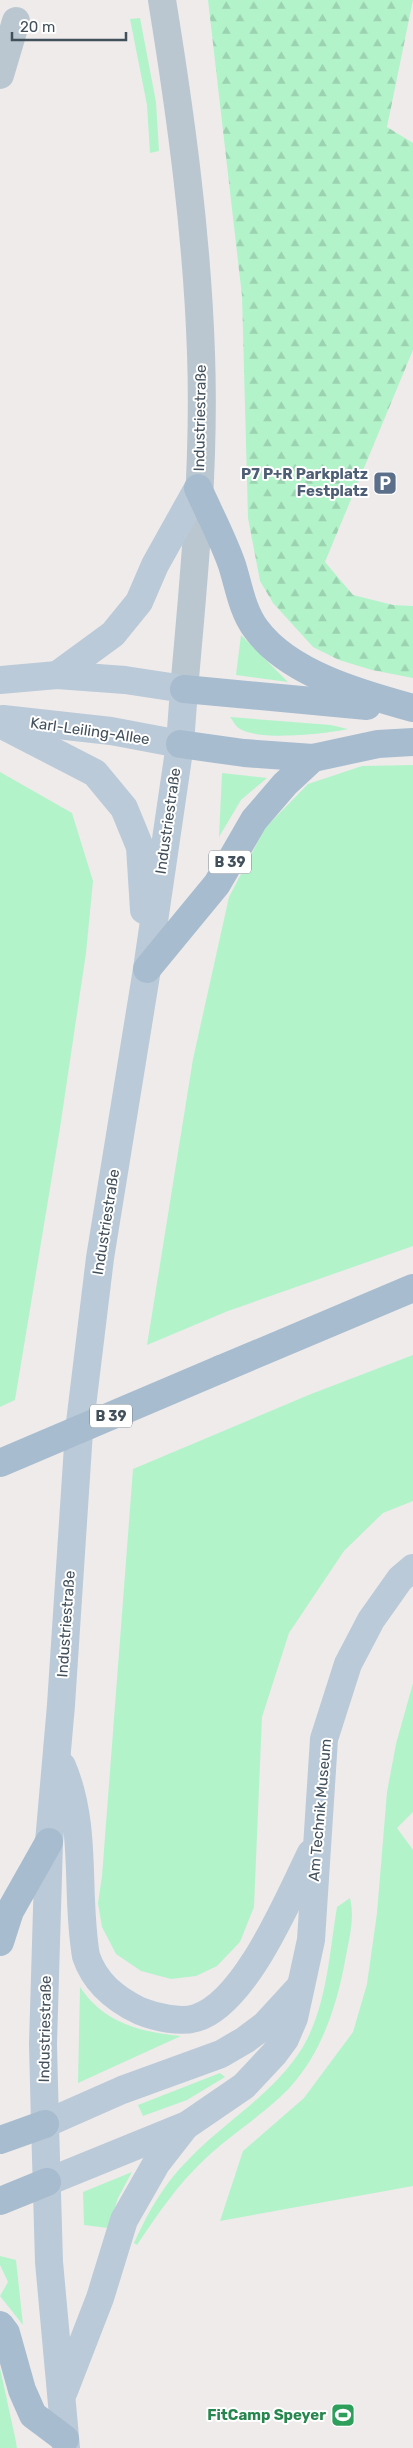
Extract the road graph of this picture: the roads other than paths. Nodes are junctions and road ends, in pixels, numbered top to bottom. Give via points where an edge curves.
1 (162, 0) edge
2 (16, 21) dead end
3 (0, 75) edge
4 (198, 488) junction
5 (57, 675) junction
6 (0, 680) edge
7 (184, 689) junction
8 (413, 709) edge
9 (0, 719) edge
10 (0, 724) edge
11 (413, 742) edge
12 (180, 744) junction
13 (313, 758) junction
14 (147, 969) junction
15 (413, 1288) edge
16 (0, 1463) edge
17 (413, 1568) edge
18 (57, 1756) junction
19 (318, 1840) junction
20 (50, 1842) junction
21 (0, 1942) edge
22 (302, 1985) junction
23 (45, 2124) junction
24 (187, 2125) junction
25 (0, 2140) edge
26 (47, 2182) junction
27 (0, 2201) edge
28 (0, 2325) edge
29 (61, 2398) junction
30 (65, 2443) edge

1 - 4 street, Industriestraße via 195,246 201,354
2 - 3 street
4 - 5 street via 155,565 139,602 113,634
4 - 7 street, Industriestraße
4 - 8 main road via 232,564 240,597 255,628 271,646 309,672 351,691
5 - 6 street
5 - 7 street
7 - 8 main road
7 - 12 street, Industriestraße
9 - 12 street, Karl-Leiling-Allee via 111,731
10 - 14 street via 95,773 124,808 140,847
11 - 13 main road, B 39 via 378,744
12 - 13 main road, B 39
12 - 14 street, Industriestraße
13 - 14 main road, B 39 via 284,784 254,820 217,884
14 - 18 street, Industriestraße via 100,1258 78,1432
15 - 16 main road, B 39, bridge
17 - 19 street, Am Technik Museum via 400,1579 371,1620 348,1664 324,1739
18 - 19 street via 70,1785 78,1831 86,1956 90,1968 111,1994 147,2014 196,2018 219,2005 251,1968
18 - 20 street, Industriestraße
19 - 22 street, Am Technik Museum via 314,1916
20 - 21 main road via 10,1910
20 - 23 street, Industriestraße via 43,2044
22 - 23 street via 265,2025 222,2054 122,2090
22 - 24 street, Am Technik Museum via 294,2018 274,2054 244,2086
23 - 25 main road
23 - 26 street, Industriestraße
24 - 26 street, Am Technik Museum
24 - 29 street via 156,2164 124,2220 100,2298
26 - 27 main road
26 - 29 street, Industriestraße via 49,2262
28 - 30 main road via 6,2333 22,2390 33,2415
29 - 30 street, Industriestraße

